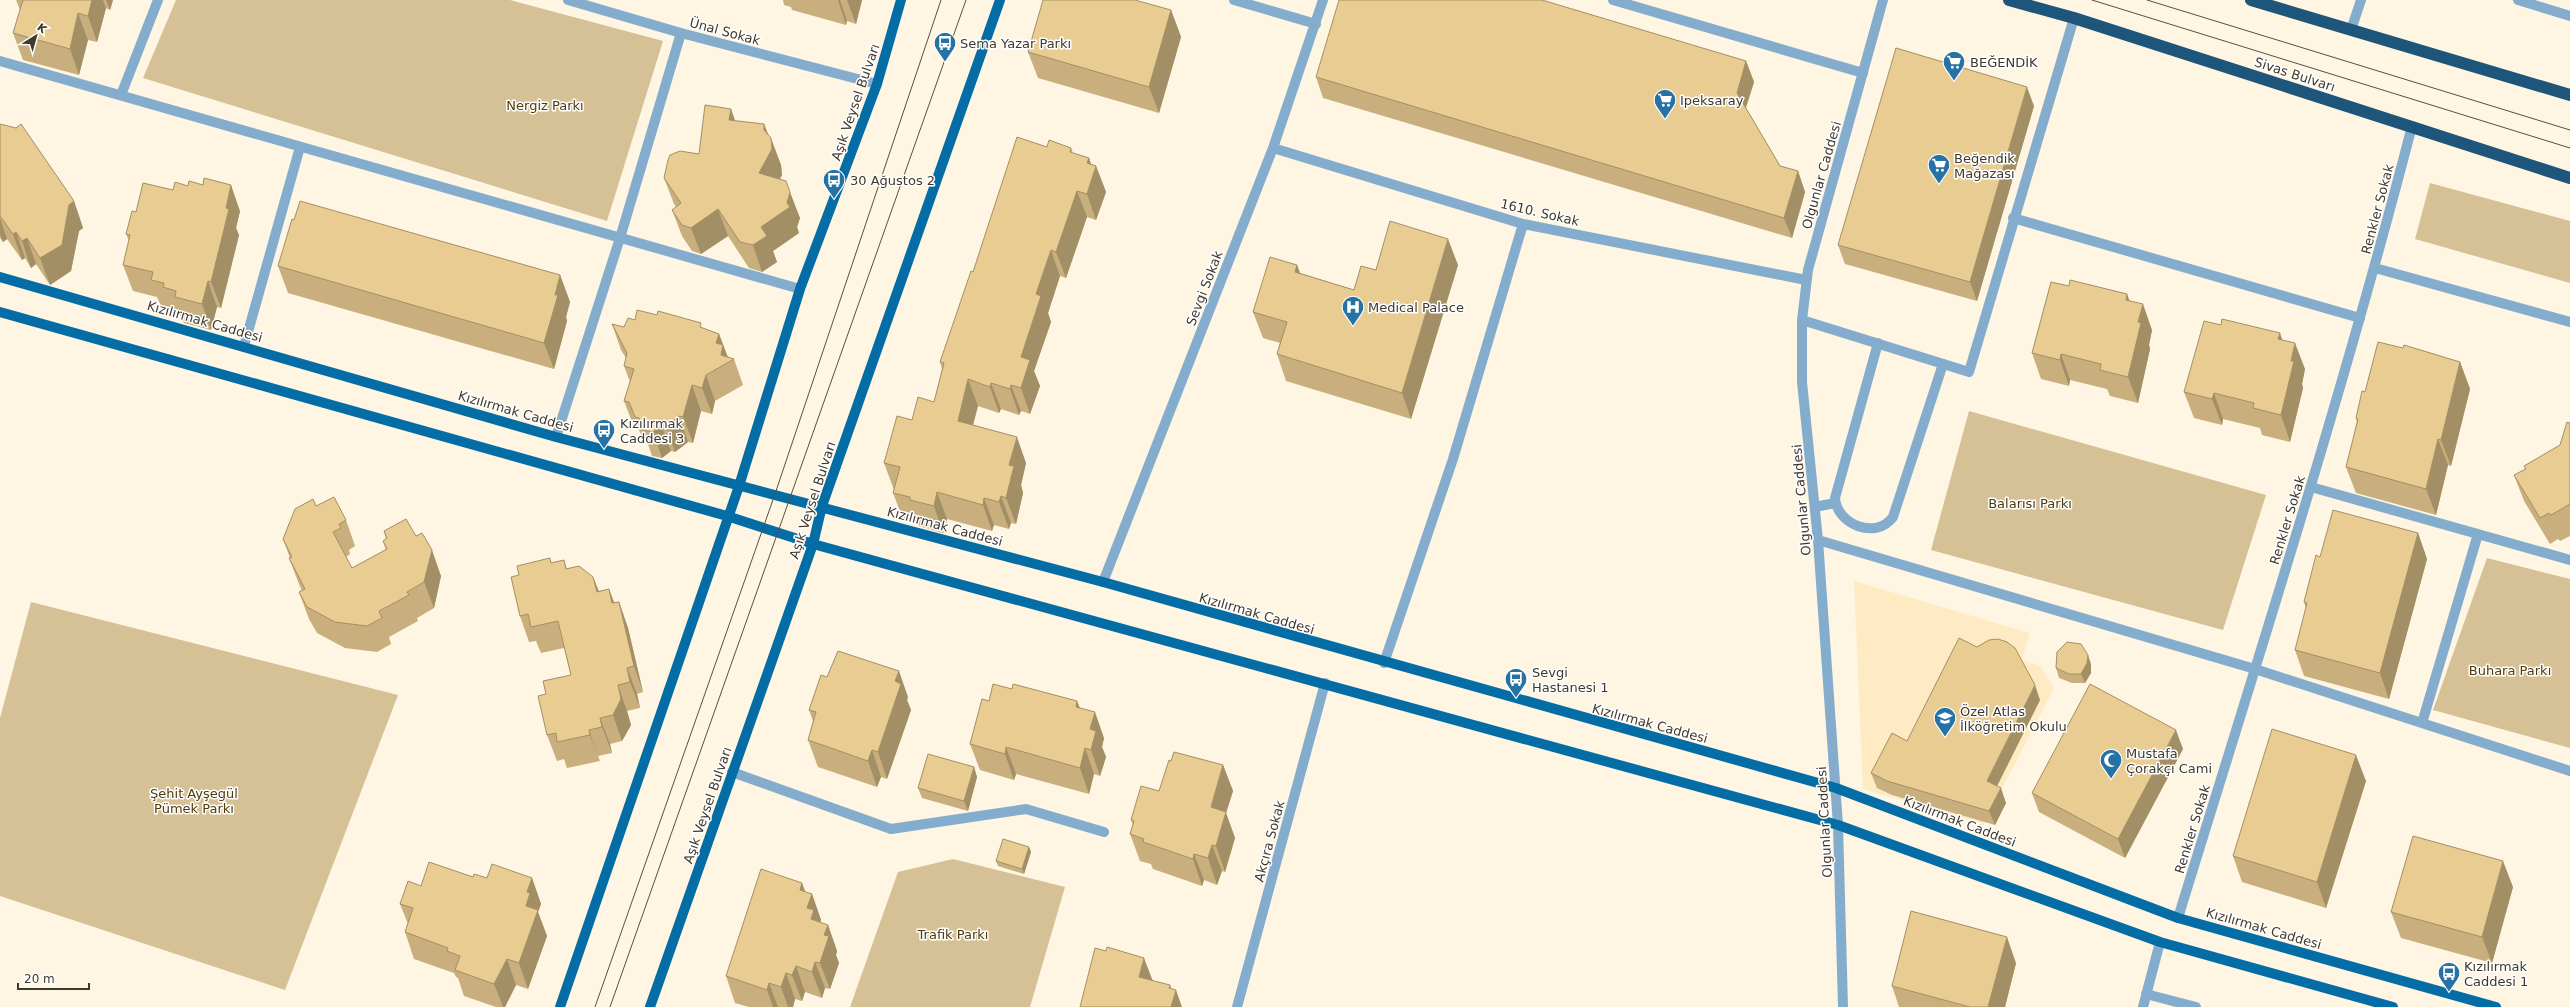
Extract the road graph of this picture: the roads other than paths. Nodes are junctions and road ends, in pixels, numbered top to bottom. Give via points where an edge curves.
1 (158, 0) edge
2 (568, 0) edge
3 (901, 0) edge
4 (1000, 0) edge
5 (1234, 0) edge
6 (1323, 0) edge
7 (1613, 0) edge
8 (1883, 0) edge
9 (2010, 0) edge
10 (2251, 0) edge
11 (2361, 0) edge
12 (2518, 0) edge
13 (2570, 16) edge
14 (2074, 18) junction
15 (1316, 24) junction
16 (2351, 30) junction
17 (681, 33) junction
18 (0, 61) edge
19 (1863, 74) junction
20 (877, 84) junction
21 (121, 95) junction
22 (2570, 95) edge
23 (2412, 126) junction
24 (300, 147) junction
25 (1273, 148) junction
26 (2570, 178) edge
27 (2013, 218) junction
28 (1523, 224) junction
29 (620, 238) junction
30 (2375, 268) junction
31 (0, 277) edge
32 (1806, 280) junction
33 (800, 289) junction
34 (0, 312) edge
35 (2360, 318) junction
36 (1802, 320) junction
37 (2570, 322) edge
38 (1878, 344) junction
39 (244, 346) junction
40 (1942, 364) junction
41 (556, 437) junction
42 (739, 486) junction
43 (2311, 487) junction
44 (1835, 503) junction
45 (822, 506) junction
46 (1815, 507) junction
47 (727, 516) junction
48 (2478, 534) junction
49 (1818, 540) junction
50 (813, 544) junction
51 (2570, 560) edge
52 (1103, 582) junction
53 (1384, 663) junction
54 (2255, 668) junction
55 (1325, 683) junction
56 (2422, 723) junction
57 (2570, 771) edge
58 (732, 772) junction
59 (1836, 788) junction
60 (1838, 825) junction
61 (1104, 832) dead end
62 (2178, 918) junction
63 (2160, 942) junction
64 (2146, 994) junction
65 (560, 1007) edge
66 (650, 1007) edge
67 (1237, 1007) edge
68 (1844, 1007) edge
69 (2143, 1007) edge
70 (2196, 1007) edge
71 (2393, 1007) edge
72 (2496, 1007) edge

1 - 21 street
2 - 17 street, Ünal Sokak
3 - 20 main road, Aşık Veysel Bulvarı
4 - 45 main road, Aşık Veysel Bulvarı
5 - 15 street
6 - 15 street, Sevgi Sokak
7 - 19 street
8 - 19 street, Olgunlar Caddesi
9 - 14 highway, Sivas Bulvarı
10 - 16 highway
11 - 16 street
12 - 13 street
14 - 23 highway, Sivas Bulvarı
14 - 27 street
15 - 25 street, Sevgi Sokak
16 - 22 highway
17 - 20 street, Ünal Sokak
17 - 29 street
18 - 21 street
19 - 32 street, Olgunlar Caddesi
20 - 33 main road, Aşık Veysel Bulvarı
21 - 24 street
23 - 26 highway, Sivas Bulvarı
23 - 30 street, Renkler Sokak
24 - 29 street
24 - 39 street
25 - 28 street, 1610. Sokak
25 - 52 street, Sevgi Sokak
27 - 35 street
27 - 40 street via 1969,372
28 - 32 street, 1610. Sokak
28 - 53 street via 1453,459
29 - 33 street
29 - 41 street
30 - 35 street, Renkler Sokak
30 - 37 street
31 - 39 main road, Kızılırmak Caddesi
32 - 36 street, Olgunlar Caddesi
33 - 42 main road, Aşık Veysel Bulvarı
34 - 47 main road
35 - 43 street, Renkler Sokak
36 - 38 street
36 - 46 street, Olgunlar Caddesi via 1802,382
38 - 40 street
38 - 44 street
39 - 41 main road, Kızılırmak Caddesi
40 - 44 street via 1893,517 1888,523 1876,529 1864,527 1846,520
41 - 42 main road, Kızılırmak Caddesi
42 - 45 main road, Kızılırmak Caddesi
42 - 47 main road, Aşık Veysel Bulvarı
43 - 48 street
43 - 54 street, Renkler Sokak
44 - 46 street
45 - 50 main road, Aşık Veysel Bulvarı
45 - 52 main road, Kızılırmak Caddesi
46 - 49 street, Olgunlar Caddesi
47 - 50 main road
47 - 65 main road, Aşık Veysel Bulvarı
48 - 51 street
48 - 56 street
49 - 54 street
49 - 59 street, Olgunlar Caddesi
50 - 55 main road
50 - 58 main road, Aşık Veysel Bulvarı
52 - 53 main road, Kızılırmak Caddesi
53 - 59 main road, Kızılırmak Caddesi
54 - 56 street
54 - 62 street, Renkler Sokak
55 - 60 main road
55 - 67 street, Akçıra Sokak
56 - 57 street
58 - 61 street via 891,829 1026,809
58 - 66 main road, Aşık Veysel Bulvarı
59 - 60 street, Olgunlar Caddesi
59 - 62 main road, Kızılırmak Caddesi
60 - 63 main road
60 - 68 street, Olgunlar Caddesi
62 - 72 main road, Kızılırmak Caddesi
63 - 64 street
63 - 71 main road
64 - 69 street
64 - 70 street

